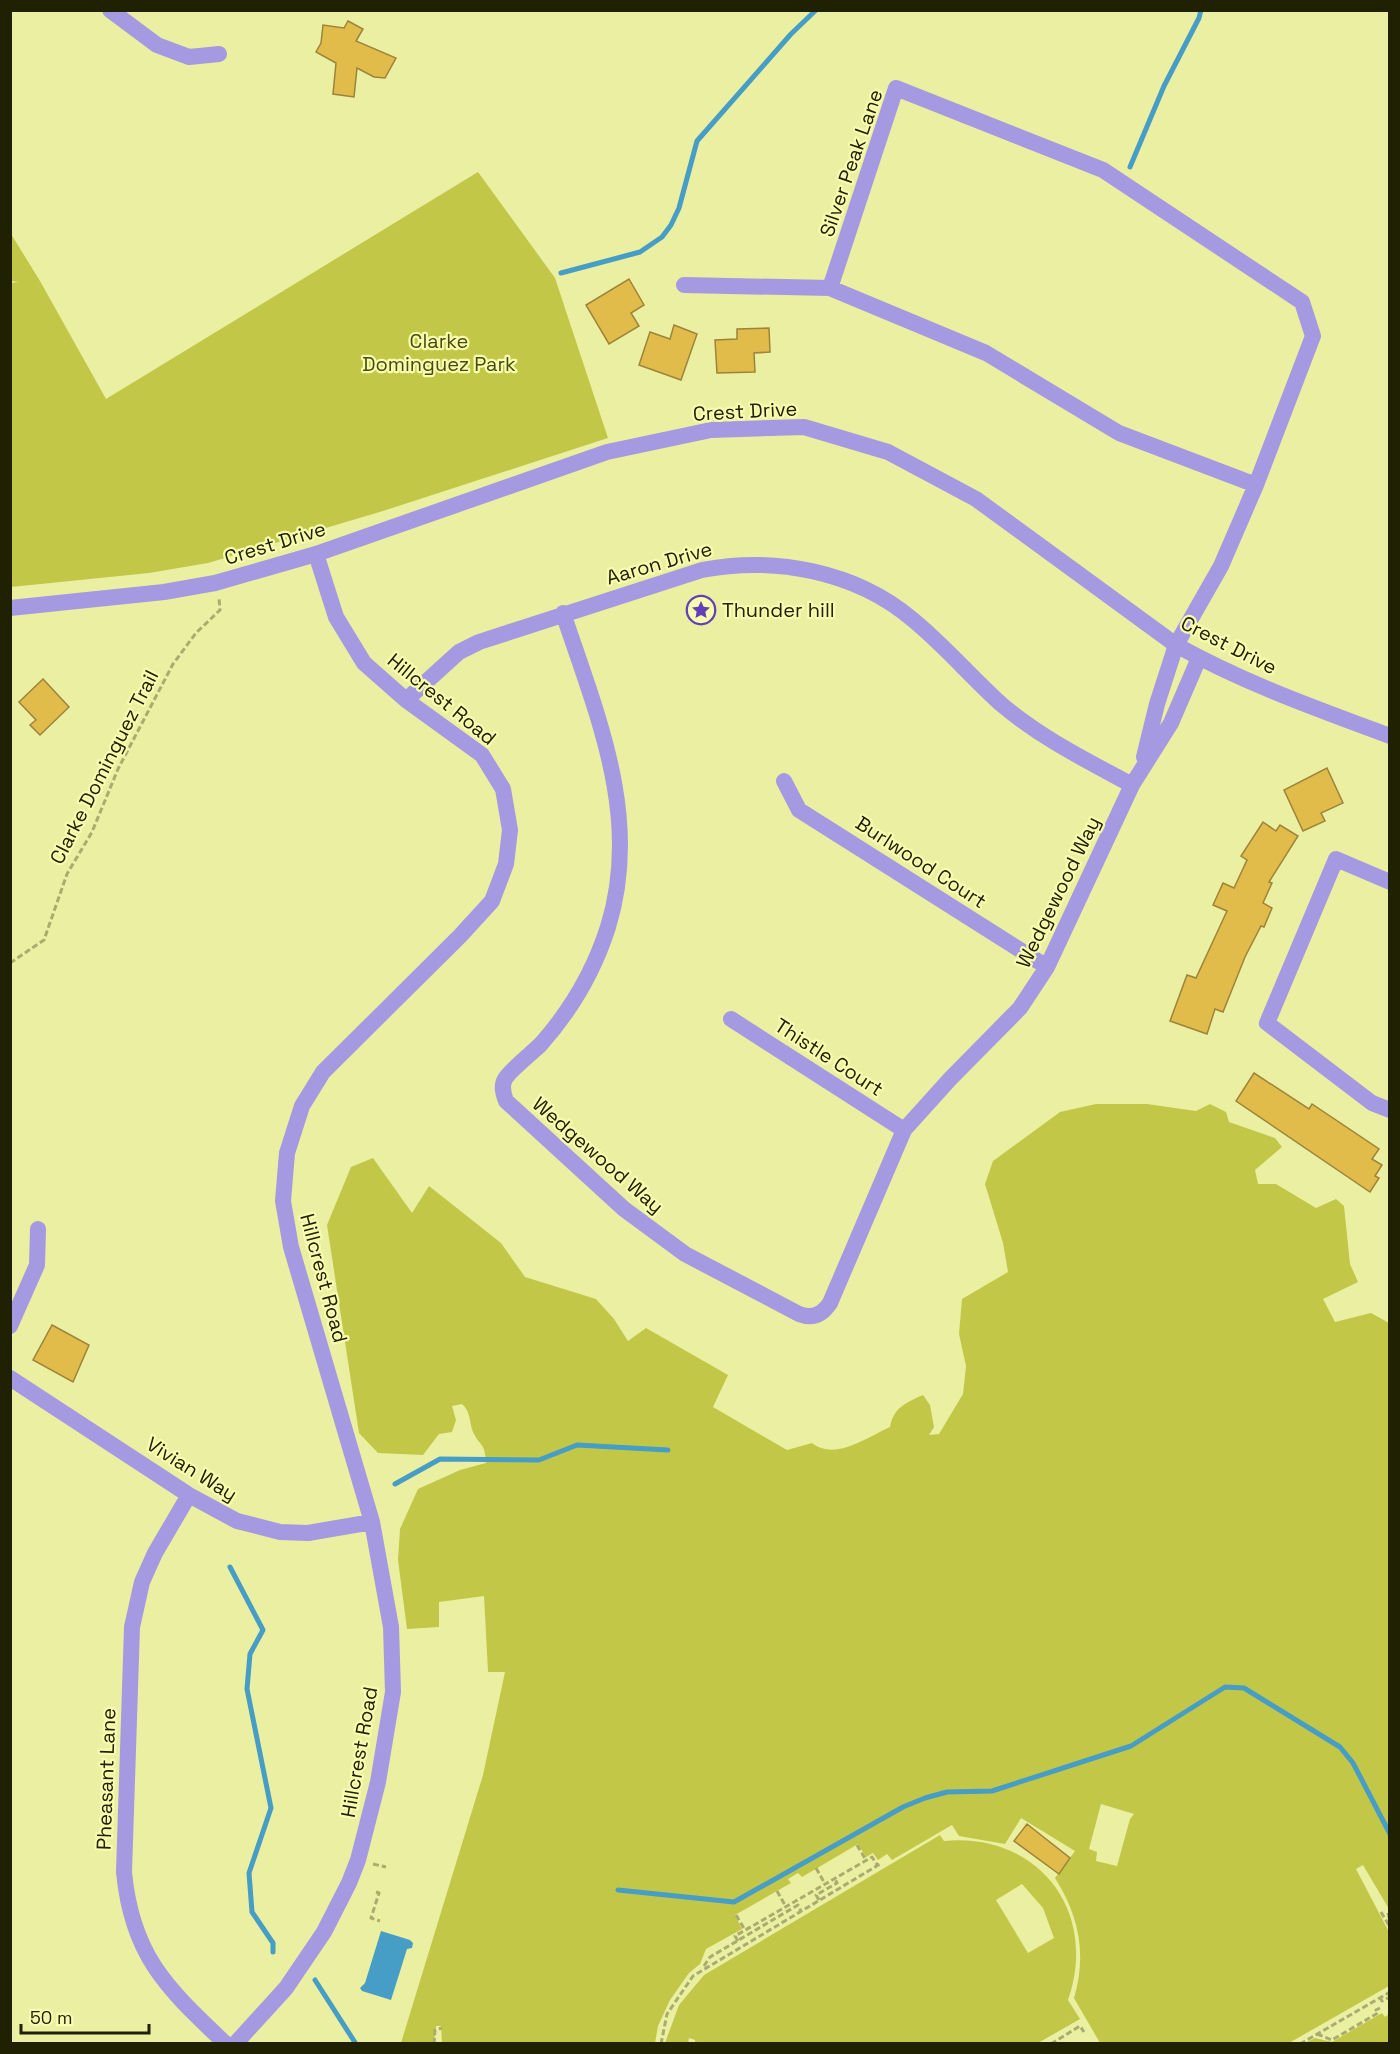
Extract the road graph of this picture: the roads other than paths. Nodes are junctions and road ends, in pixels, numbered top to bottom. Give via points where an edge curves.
1 (110, 10) edge
2 (219, 54) dead end
3 (684, 285) dead end
4 (830, 288) junction
5 (1256, 485) junction
6 (316, 554) junction
7 (10, 608) edge
8 (563, 613) junction
9 (1176, 645) junction
10 (1199, 658) junction
11 (406, 700) junction
12 (1154, 715) junction
13 (1171, 723) junction
14 (1389, 736) edge
15 (1143, 764) junction
16 (784, 781) dead end
17 (1132, 785) junction
18 (1389, 882) edge
19 (1047, 968) junction
20 (731, 1019) dead end
21 (1389, 1110) edge
22 (904, 1130) junction
23 (38, 1229) dead end
24 (10, 1326) edge
25 (10, 1378) edge
26 (189, 1494) junction
27 (372, 1522) junction
28 (226, 2043) edge
29 (235, 2043) edge

1 - 2 street via 157,45 189,57
3 - 4 street
4 - 5 street via 986,353 1119,433
4 - 5 street, Silver Peak Lane via 896,88 1103,170 1302,302 1313,336
5 - 9 street, Silver Peak Lane via 1221,566
6 - 7 street, Crest Drive via 215,583
6 - 9 street, Crest Drive via 607,452 711,430 804,427 888,452 976,499
6 - 11 street, Hillcrest Road via 336,617 364,663
8 - 11 street, Aaron Drive via 459,652
8 - 17 street, Aaron Drive via 732,564 777,566 834,578 866,590 911,617 1001,703 1045,739
8 - 22 street, Wedgewood Way via 614,774 621,837 619,866 609,924 590,974 548,1036 506,1078 502,1089 506,1101 624,1209 685,1254 810,1317 830,1303
9 - 10 street, Crest Drive
9 - 12 street, Wedgewood Way
10 - 13 street, Wedgewood Way
10 - 14 street, Crest Drive via 1299,703
11 - 27 street, Hillcrest Road via 482,755 503,789 510,830 506,864 492,901 323,1072 302,1106 287,1153 283,1202 291,1247
12 - 13 street
12 - 15 street, Wedgewood Way
13 - 15 street, Wedgewood Way
15 - 17 street, Wedgewood Way
16 - 19 street, Burlwood Court via 799,810
17 - 19 street, Wedgewood Way
18 - 21 street via 1336,859 1267,1023 1372,1103
19 - 22 street, Wedgewood Way via 1020,1008
20 - 22 street, Thistle Court
23 - 24 street via 37,1265
25 - 26 street, Vivian Way
26 - 27 street, Vivian Way via 237,1521 280,1532 308,1533
26 - 28 street, Pheasant Lane via 154,1553 142,1582 132,1628 124,1872 133,1921 158,1975
27 - 29 street, Hillcrest Road via 390,1617 393,1692 385,1751 361,1850 324,1932 286,1988

